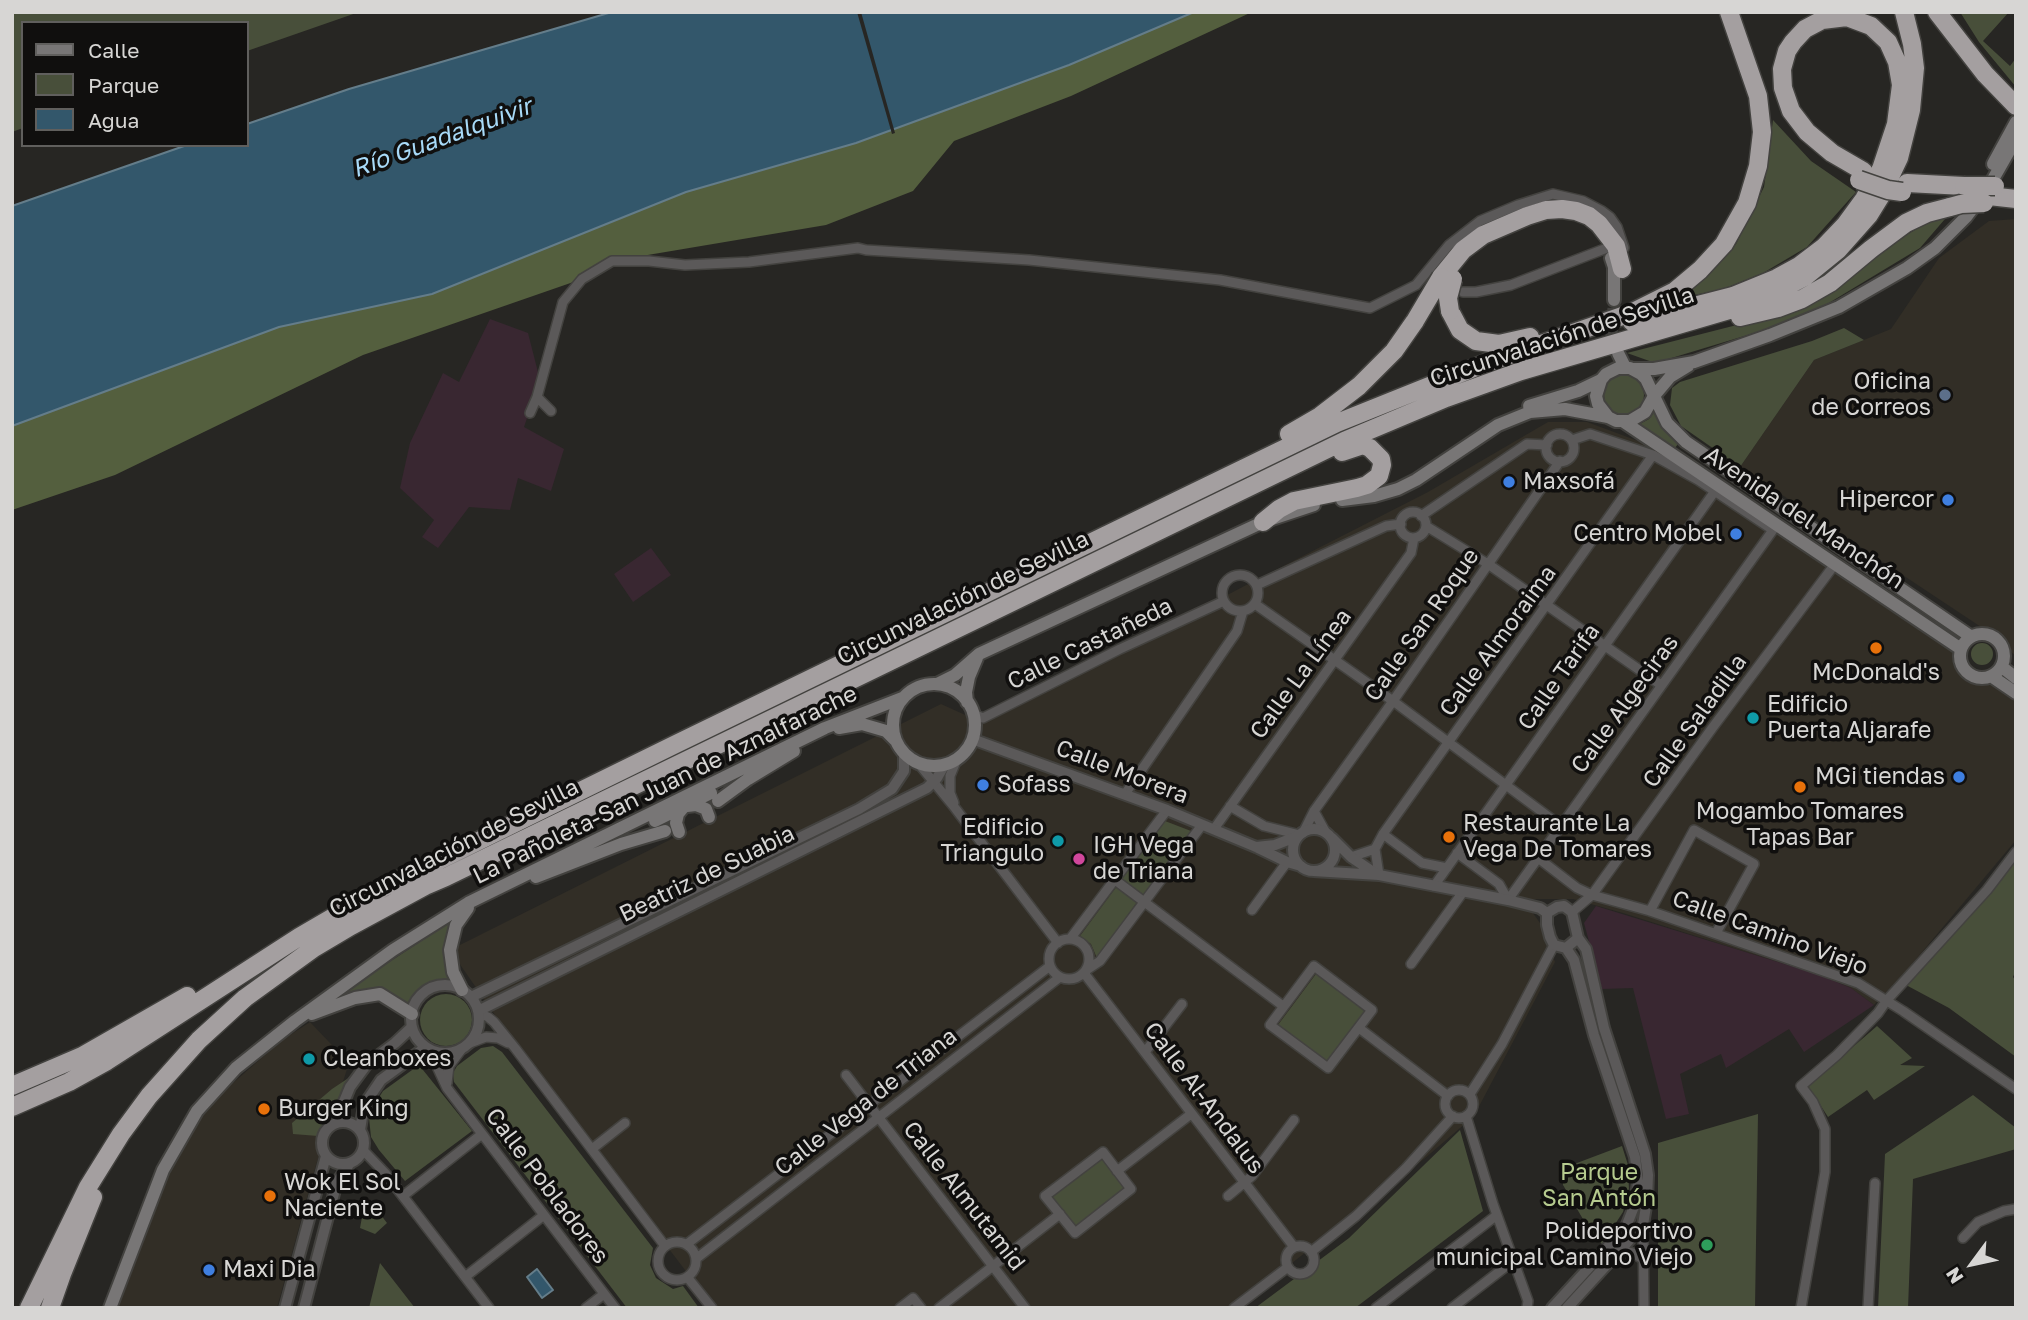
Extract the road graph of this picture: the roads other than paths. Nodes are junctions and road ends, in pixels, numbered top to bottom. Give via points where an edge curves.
1 (1728, 12) edge
2 (1737, 12) edge
3 (1904, 12) edge
4 (1937, 12) edge
5 (1948, 12) edge
6 (1998, 86) junction
7 (1764, 94) junction
8 (2016, 106) edge
9 (2016, 122) edge
10 (2016, 139) edge
11 (1861, 175) junction
12 (2016, 187) edge
13 (1958, 196) junction
14 (2008, 199) edge
15 (1607, 248) junction
16 (1935, 248) junction
17 (1622, 270) junction
18 (1452, 283) junction
19 (1584, 329) junction
20 (1657, 330) junction
21 (1563, 337) junction
22 (1694, 362) junction
23 (1630, 368) junction
24 (1603, 377) junction
25 (1654, 396) junction
26 (537, 397) junction
27 (551, 411) dead end
28 (530, 413) dead end
29 (1608, 417) junction
30 (1624, 422) junction
31 (1572, 440) junction
32 (1547, 445) junction
33 (1653, 449) junction
34 (1560, 461) junction
35 (1200, 488) junction
36 (1715, 491) junction
37 (1228, 497) junction
38 (1357, 497) junction
39 (1421, 516) junction
40 (1263, 522) junction
41 (1401, 524) junction
42 (1426, 526) junction
43 (1414, 538) junction
44 (1488, 564) junction
45 (1833, 567) junction
46 (1257, 585) junction
47 (1224, 601) junction
48 (1255, 604) junction
49 (1547, 605) junction
50 (1243, 611) junction
51 (1970, 636) junction
52 (1605, 646) junction
53 (1961, 649) junction
54 (979, 654) junction
55 (1335, 660) junction
56 (2002, 667) junction
57 (1991, 676) junction
58 (2016, 678) edge
59 (937, 684) junction
60 (1661, 685) junction
61 (2016, 692) edge
62 (902, 698) junction
63 (1393, 702) junction
64 (970, 708) junction
65 (972, 739) junction
66 (808, 741) junction
67 (896, 741) junction
68 (1448, 743) junction
69 (904, 754) junction
70 (951, 762) junction
71 (918, 763) junction
72 (729, 775) junction
73 (933, 783) junction
74 (1506, 785) junction
75 (1125, 794) junction
76 (718, 801) dead end
77 (685, 806) junction
78 (1230, 806) junction
79 (955, 808) junction
80 (1167, 810) junction
81 (1314, 811) junction
82 (709, 817) dead end
83 (1202, 825) junction
84 (1561, 826) junction
85 (1214, 830) junction
86 (1327, 834) junction
87 (1383, 834) junction
88 (605, 835) junction
89 (1300, 835) junction
90 (1256, 847) junction
91 (1375, 849) junction
92 (2016, 852) edge
93 (1457, 853) junction
94 (1351, 857) junction
95 (1538, 858) junction
96 (1286, 862) junction
97 (1301, 866) junction
98 (1447, 868) junction
99 (1313, 871) junction
100 (1379, 876) junction
101 (446, 877) junction
102 (1115, 880) junction
103 (1434, 886) junction
104 (383, 888) junction
105 (1463, 892) junction
106 (496, 893) junction
107 (1592, 895) junction
108 (1508, 900) junction
109 (1143, 901) junction
110 (468, 908) junction
111 (1252, 910) dead end
112 (1650, 911) junction
113 (1572, 912) junction
114 (1547, 914) junction
115 (447, 915) junction
116 (1716, 933) junction
117 (1578, 938) junction
118 (1070, 939) junction
119 (1058, 943) junction
120 (1560, 947) junction
121 (1411, 964) dead end
122 (1050, 966) junction
123 (1085, 972) junction
124 (1060, 977) junction
125 (467, 994) junction
126 (1886, 1000) junction
127 (1182, 1004) dead end
128 (1283, 1006) junction
129 (479, 1012) junction
130 (412, 1020) junction
131 (295, 1021) junction
132 (1359, 1028) junction
133 (465, 1046) junction
134 (428, 1048) junction
135 (515, 1048) junction
136 (1145, 1052) junction
137 (846, 1075) dead end
138 (12, 1086) edge
139 (447, 1088) junction
140 (2016, 1089) edge
141 (1470, 1094) junction
142 (1448, 1096) junction
143 (870, 1104) junction
144 (12, 1107) edge
145 (1191, 1114) junction
146 (1453, 1116) junction
147 (1466, 1116) junction
148 (879, 1117) junction
149 (1294, 1120) dead end
150 (340, 1122) junction
151 (625, 1123) dead end
152 (360, 1130) junction
153 (482, 1134) junction
154 (592, 1149) junction
155 (363, 1150) junction
156 (326, 1156) junction
157 (350, 1163) junction
158 (1118, 1171) junction
159 (1245, 1183) junction
160 (1875, 1183) dead end
161 (97, 1185) junction
162 (403, 1196) junction
163 (1228, 1196) dead end
164 (1635, 1204) junction
165 (2016, 1209) edge
166 (1060, 1214) junction
167 (544, 1215) junction
168 (1497, 1215) junction
169 (1643, 1225) junction
170 (1963, 1238) dead end
171 (687, 1244) junction
172 (665, 1246) junction
173 (1294, 1247) junction
174 (1617, 1247) junction
175 (1311, 1252) junction
176 (697, 1258) junction
177 (1644, 1260) junction
178 (1513, 1261) junction
179 (993, 1266) junction
180 (1288, 1267) junction
181 (465, 1277) junction
182 (688, 1278) junction
183 (604, 1293) junction
184 (29, 1308) edge
185 (42, 1308) edge
186 (50, 1308) edge
187 (110, 1308) edge
188 (285, 1308) edge
189 (304, 1308) edge
190 (489, 1308) edge
191 (586, 1308) edge
192 (615, 1308) edge
193 (712, 1308) edge
194 (900, 1308) edge
195 (921, 1308) edge
196 (939, 1308) edge
197 (1026, 1308) edge
198 (1234, 1308) edge
199 (1376, 1308) edge
200 (1452, 1308) edge
201 (1527, 1308) edge
202 (1552, 1308) edge
203 (1567, 1308) edge
204 (1644, 1308) edge
205 (1801, 1308) edge
206 (1868, 1308) edge

1 - 7 highway, Circunvalación de Sevilla
2 - 7 highway
3 - 20 highway, Circunvalación de Sevilla via 1915,68 1909,122 1899,158 1869,215 1838,250 1806,276 1746,305
4 - 6 highway
5 - 6 highway
6 - 8 highway
7 - 11 highway via 1805,142 1831,164
7 - 19 highway, Circunvalación de Sevilla via 1756,175 1747,203 1724,244 1675,291
9 - 16 main road via 1980,186
10 - 16 main road via 1966,217
11 - 13 highway, bridge via 1888,190 1905,187
11 - 21 highway via 1798,122 1783,88 1787,51 1805,29 1822,20 1847,17 1871,26 1888,42 1900,74 1892,140 1850,219 1818,252 1763,285 1589,334
12 - 13 highway, bridge
13 - 14 highway, bridge via 1961,204
13 - 20 highway via 1906,223 1802,299 1764,312
15 - 17 main road via 1618,299
15 - 18 street via 1511,285 1476,292
15 - 18 highway via 1586,226 1553,219 1483,246 1464,263
16 - 22 main road via 1839,307
17 - 18 highway via 1616,246 1589,216 1546,210 1483,236 1463,250
17 - 26 street via 1623,245 1610,217 1583,201 1553,194 1480,221 1449,245 1416,285 1370,308 1220,280 858,247 749,262 612,261 582,279 563,302
18 - 19 highway, bridge via 1450,311 1468,337 1499,344 1556,329
18 - 35 highway, bridge via 1394,351 1340,401 1298,429 1226,465
19 - 21 highway, Circunvalación de Sevilla
20 - 37 highway, Circunvalación de Sevilla via 1446,398
21 - 35 highway, Circunvalación de Sevilla via 1366,410
22 - 23 main road
22 - 25 main road
23 - 24 main road via 1618,368
23 - 24 main road via 1614,355
23 - 25 main road via 1646,379
24 - 29 main road via 1597,387 1598,404
24 - 38 main road via 1578,391 1511,411 1404,477
25 - 30 main road via 1640,416
25 - 51 main road, Avenida del Manchón via 1667,423 1686,442
26 - 27 street
26 - 28 street
29 - 30 main road
29 - 38 main road via 1565,409 1530,412 1491,429 1398,489
30 - 33 main road, Avenida del Manchón
31 - 32 street via 1559,434
31 - 33 street via 1590,434
31 - 34 street via 1572,455
32 - 34 street via 1552,458
32 - 39 street via 1527,444
33 - 36 street
33 - 45 main road, Avenida del Manchón
33 - 49 street, Calle Almoraima
34 - 44 street, Calle San Roque
35 - 104 highway, Circunvalación de Sevilla
36 - 52 street, Calle Tarifa
36 - 60 street, Calle Algeciras via 1773,530
37 - 40 highway via 1275,483 1357,446 1370,448 1381,459 1379,477 1367,485 1294,501
37 - 101 highway, Circunvalación de Sevilla
38 - 40 main road via 1307,506
39 - 41 street via 1407,514
39 - 42 street
40 - 54 main road
41 - 43 street via 1406,536
41 - 46 street via 1385,526
42 - 43 street via 1422,535
42 - 44 street
43 - 55 street, Calle La Línea via 1411,553
44 - 49 street
44 - 63 street, Calle San Roque
45 - 53 main road, Avenida del Manchón
45 - 107 street, Calle Saladilla
46 - 47 street via 1244,575 1233,577 1224,584
46 - 48 street
47 - 50 street
47 - 64 street, Calle Castañeda via 983,718
48 - 50 street
48 - 55 street
49 - 52 street
49 - 68 street, Calle Almoraima
50 - 75 street via 1237,631
51 - 53 main road
51 - 56 main road via 1985,633 2000,642 2005,654
52 - 60 street
52 - 74 street, Calle Tarifa
53 - 57 main road via 1961,662 1968,673
54 - 59 main road
54 - 64 main road via 966,692
55 - 63 street
55 - 78 street, Calle La Línea
56 - 57 main road
56 - 58 main road
57 - 61 main road
59 - 62 main road via 922,686
59 - 64 main road via 951,688
60 - 84 street, Calle Algeciras
62 - 67 main road via 893,719
62 - 72 main road, La Pañoleta-San Juan de Aznalfarache via 840,721
63 - 68 street
63 - 81 street, Calle San Roque
64 - 65 main road via 975,726
65 - 70 main road
65 - 75 street, Calle Morera
66 - 67 main road, La Pañoleta-San Juan de Aznalfarache via 830,730 862,724 886,732
66 - 76 main road
66 - 77 main road, La Pañoleta-San Juan de Aznalfarache
67 - 69 main road
68 - 74 street
68 - 87 street, Calle Almoraima
69 - 71 main road
69 - 125 street, Beatriz de Suabia via 904,772 891,789 859,809
70 - 71 main road
70 - 73 street, Beatriz de Suabia
70 - 79 street via 950,793
71 - 73 street
72 - 77 main road
72 - 88 main road, La Pañoleta-San Juan de Aznalfarache
73 - 79 street
73 - 129 street, Beatriz de Suabia
74 - 84 street
74 - 93 street, Calle Tarifa
75 - 80 street, Calle Morera
77 - 82 main road via 696,805
77 - 88 main road
77 - 106 main road, La Pañoleta-San Juan de Aznalfarache
77 - 106 main road via 672,832 621,844
78 - 85 street, Calle La Línea
78 - 89 street via 1264,826
79 - 119 street
80 - 83 street, Calle Morera
80 - 102 street
81 - 86 street
81 - 89 street, Calle San Roque
83 - 85 street, Calle Morera
83 - 109 street
84 - 95 street, Calle Algeciras
85 - 90 street, Calle Morera
86 - 89 street via 1312,829
86 - 94 street
86 - 99 street via 1335,850 1332,861
87 - 91 street, Calle Almoraima
87 - 98 street via 1422,863
88 - 115 main road, La Pañoleta-San Juan de Aznalfarache
89 - 90 street
89 - 97 street via 1293,852
90 - 96 street, Calle Morera
91 - 94 street
91 - 100 street
92 - 126 street
93 - 98 street, Calle Tarifa
93 - 108 street via 1499,884
94 - 100 street
95 - 107 street, Calle Camino Viejo
95 - 108 street, Calle Algeciras
96 - 97 street, Calle Morera
96 - 111 street
97 - 99 street
98 - 103 street, Calle Tarifa
99 - 100 street
100 - 103 street
101 - 161 highway via 322,951 242,1011 201,1048 152,1105
101 - 184 highway, Circunvalación de Sevilla via 314,948 245,998 199,1040 149,1096 106,1157
102 - 109 street
102 - 118 street
103 - 105 street
104 - 138 highway via 272,942 106,1043
104 - 144 highway, Circunvalación de Sevilla via 269,955 107,1061
105 - 108 street
105 - 121 street
106 - 110 main road, La Pañoleta-San Juan de Aznalfarache
107 - 112 street, Calle Camino Viejo
107 - 113 street
108 - 114 street
109 - 123 street via 1100,961
109 - 128 street
110 - 115 main road, La Pañoleta-San Juan de Aznalfarache
110 - 125 main road via 456,925 450,950 453,972
112 - 116 street, Calle Camino Viejo
112 - 116 street via 1694,830 1754,864
113 - 114 street via 1557,906
113 - 117 street
114 - 120 street via 1550,937
115 - 131 main road, La Pañoleta-San Juan de Aznalfarache
116 - 126 street, Calle Camino Viejo via 1858,983
117 - 120 street
117 - 169 street via 1586,949 1604,1028 1645,1154 1648,1175
118 - 119 street
118 - 123 street via 1088,952
119 - 122 street via 1050,953
120 - 141 street
120 - 164 street via 1574,960 1635,1157
122 - 124 street
122 - 143 street, Calle Vega de Triana
123 - 124 street via 1073,979
123 - 136 street, Calle Al-Andalus
124 - 148 street, Calle Vega de Triana
125 - 129 street
125 - 130 street via 444,985 426,991 414,1005
126 - 140 street, Calle Camino Viejo
126 - 205 street via 1837,1055 1801,1086 1825,1129 1825,1172
127 - 136 street
128 - 132 street via 1314,966 1372,1010
128 - 132 street via 1270,1025 1328,1068
129 - 133 street via 477,1033
129 - 135 street via 494,1022
130 - 131 main road via 380,994 355,998
130 - 134 street via 419,1042
130 - 150 street via 350,1087
131 - 187 main road, La Pañoleta-San Juan de Aznalfarache via 236,1068 197,1111 163,1170
132 - 142 street
133 - 134 street via 450,1053
133 - 135 street via 485,1037 498,1038
133 - 139 street via 449,1066
134 - 139 street, Calle Pobladores
134 - 152 street via 381,1080 365,1105
135 - 154 street
136 - 145 street, Calle Al-Andalus
137 - 143 street, Calle Almutamid
139 - 153 street, Calle Pobladores
141 - 142 street via 1458,1090
141 - 147 street via 1474,1103
142 - 146 street via 1446,1109
143 - 148 street, Calle Almutamid
143 - 171 street, Calle Vega de Triana
145 - 158 street
145 - 159 street, Calle Al-Andalus
146 - 147 street
146 - 175 street via 1356,1216
147 - 168 street
148 - 176 street, Calle Vega de Triana
148 - 179 street, Calle Almutamid
149 - 159 street
150 - 152 street
150 - 156 street via 324,1134
151 - 154 street
152 - 155 street
153 - 162 street
153 - 167 street, Calle Pobladores
154 - 172 street
155 - 157 street
155 - 162 street
156 - 157 street via 337,1163
156 - 188 street
157 - 189 street via 337,1182
158 - 166 street via 1131,1189 1074,1233
158 - 166 street via 1103,1152 1045,1196
159 - 163 street
159 - 173 street, Calle Al-Andalus
160 - 206 street
161 - 185 highway
161 - 186 highway
162 - 181 street
164 - 169 street via 1636,1218
164 - 174 street
165 - 170 street via 1979,1222
166 - 179 street
167 - 181 street
167 - 183 street, Calle Pobladores
168 - 178 street
168 - 199 street
169 - 174 street via 1633,1226
169 - 177 street
171 - 172 street
171 - 176 street
172 - 182 street via 658,1258 661,1271 676,1281
173 - 175 street
173 - 180 street via 1287,1256
174 - 177 street
174 - 202 street
174 - 203 street
175 - 180 street via 1314,1260 1308,1271 1295,1273
176 - 182 street
177 - 204 street
178 - 200 street
178 - 201 street
179 - 196 street
179 - 197 street, Calle Almutamid
180 - 198 street
181 - 190 street
182 - 193 street
183 - 191 street
183 - 192 street, Calle Pobladores
194 - 195 street via 913,1298

